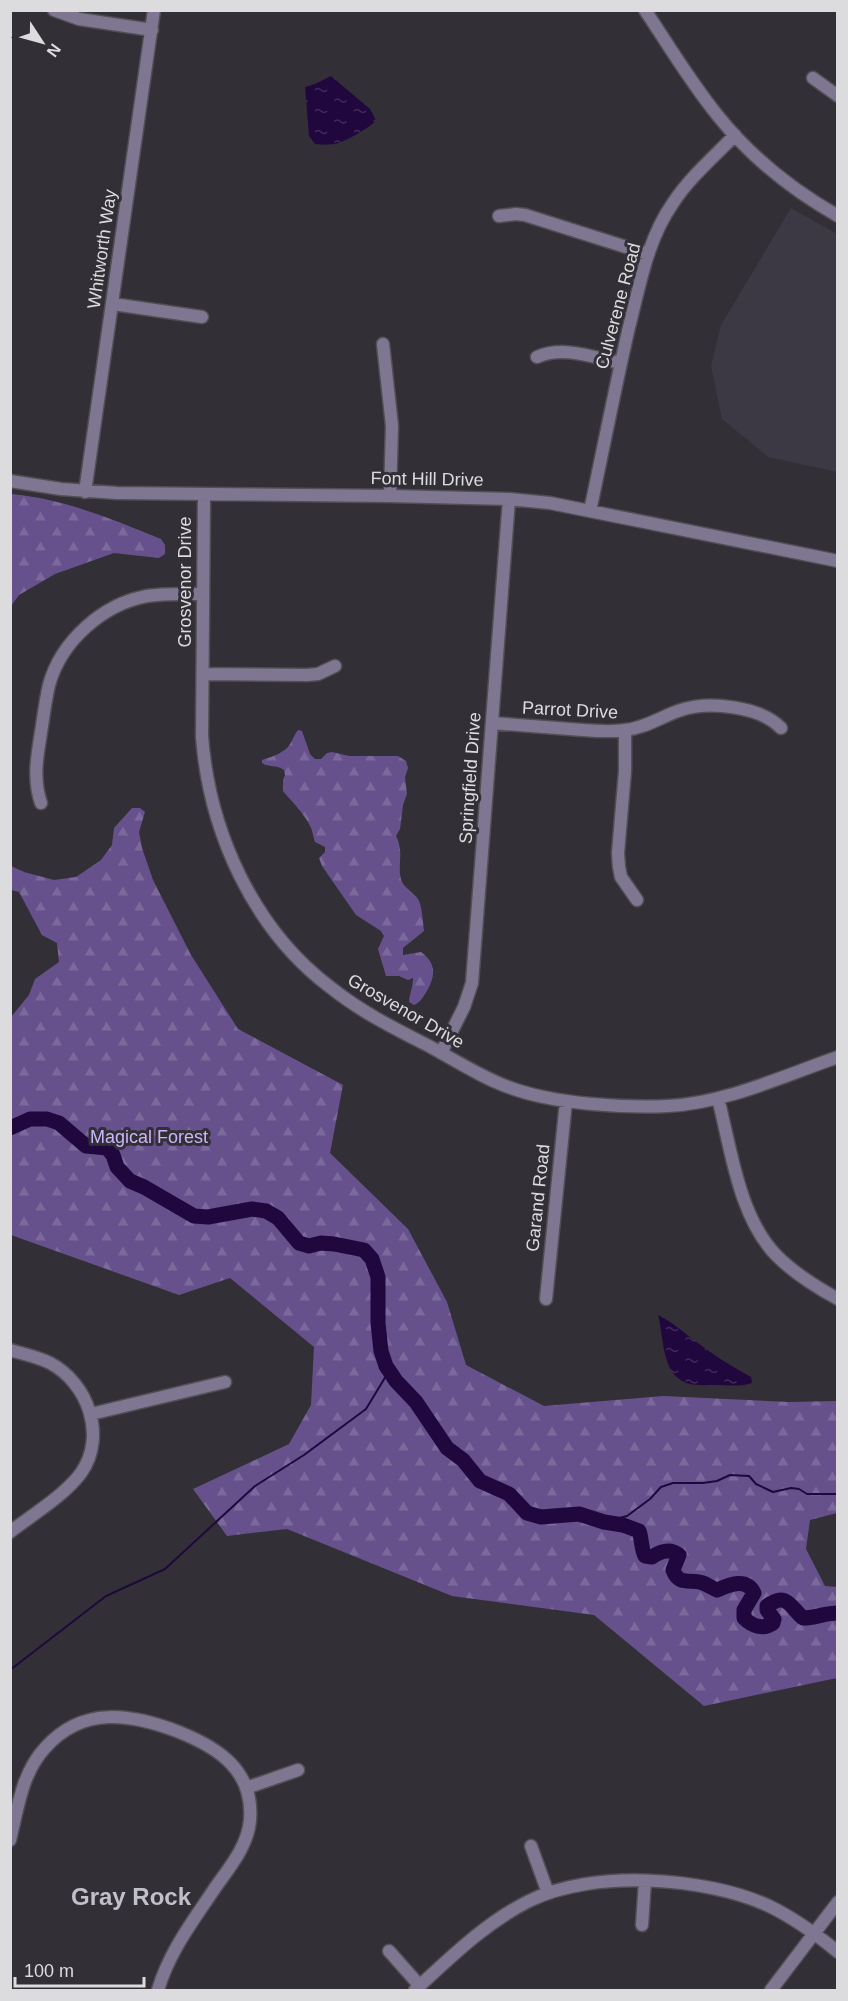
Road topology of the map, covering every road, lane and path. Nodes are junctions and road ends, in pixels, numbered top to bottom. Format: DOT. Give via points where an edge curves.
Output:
graph roads {
  1 [pos="54,10"];
  2 [pos="154,10"];
  3 [pos="645,10"];
  4 [pos="152,30"];
  5 [pos="813,78"];
  6 [pos="837,96"];
  7 [pos="735,135"];
  8 [pos="499,216"];
  9 [pos="837,216"];
  10 [pos="648,254"];
  11 [pos="113,304"];
  12 [pos="202,317"];
  13 [pos="383,344"];
  14 [pos="537,357"];
  15 [pos="621,363"];
  16 [pos="10,481"];
  17 [pos="85,492"];
  18 [pos="204,495"];
  19 [pos="390,496"];
  20 [pos="509,499"];
  21 [pos="590,511"];
  22 [pos="837,561"];
  23 [pos="202,594"];
  24 [pos="335,666"];
  25 [pos="203,674"];
  26 [pos="492,723"];
  27 [pos="781,728"];
  28 [pos="625,730"];
  29 [pos="41,803"];
  30 [pos="637,900"];
  31 [pos="441,1053"];
  32 [pos="837,1057"];
  33 [pos="718,1098"];
  34 [pos="566,1101"];
  35 [pos="546,1299"];
  36 [pos="837,1299"];
  37 [pos="10,1350"];
  38 [pos="225,1382"];
  39 [pos="91,1414"];
  40 [pos="10,1532"];
  41 [pos="298,1770"];
  42 [pos="246,1788"];
  43 [pos="10,1840"];
  44 [pos="531,1846"];
  45 [pos="645,1881"];
  46 [pos="548,1893"];
  47 [pos="837,1902"];
  48 [pos="642,1925"];
  49 [pos="814,1933"];
  50 [pos="389,1951"];
  51 [pos="837,1952"];
  52 [pos="418,1988"];
  53 [pos="158,1990"];
  54 [pos="771,1990"];
  1 -- 4 [label="street" via="79,20"];
  2 -- 4 [label="street, Whitworth Way"];
  3 -- 7 [label="street"];
  4 -- 11 [label="street, Whitworth Way"];
  5 -- 6 [label="street"];
  7 -- 9 [label="street" via="786,182"];
  7 -- 10 [label="street, Culverene Road" via="673,202"];
  8 -- 10 [label="street" via="525,215"];
  10 -- 15 [label="street, Culverene Road"];
  11 -- 12 [label="street"];
  11 -- 17 [label="street, Whitworth Way"];
  13 -- 19 [label="street" via="392,426"];
  14 -- 15 [label="street" via="566,351"];
  15 -- 21 [label="street, Culverene Road"];
  16 -- 17 [label="street, Font Hill Drive"];
  17 -- 18 [label="street, Font Hill Drive"];
  18 -- 19 [label="street, Font Hill Drive"];
  18 -- 23 [label="street, Grosvenor Drive"];
  19 -- 20 [label="street, Font Hill Drive"];
  20 -- 21 [label="street, Font Hill Drive" via="550,502"];
  20 -- 26 [label="street, Springfield Drive"];
  21 -- 22 [label="street, Font Hill Drive"];
  23 -- 25 [label="street, Grosvenor Drive"];
  23 -- 29 [label="street" via="145,596 116,606 81,631 69,646 50,683 46,703 36,770"];
  24 -- 25 [label="street" via="308,675"];
  25 -- 31 [label="street, Grosvenor Drive" via="202,736 210,793 229,853 259,909 303,964 328,986"];
  26 -- 28 [label="street, Parrot Drive"];
  26 -- 31 [label="street, Springfield Drive" via="471,983"];
  27 -- 28 [label="street, Parrot Drive" via="756,712 701,705"];
  28 -- 30 [label="street" via="618,853 621,877"];
  31 -- 34 [label="street, Grosvenor Drive" via="510,1088"];
  32 -- 33 [label="street, Grosvenor Drive"];
  33 -- 34 [label="street, Grosvenor Drive" via="645,1107"];
  33 -- 36 [label="street" via="743,1196 764,1241 794,1272"];
  34 -- 35 [label="street, Garand Road"];
  37 -- 39 [label="street" via="50,1363 61,1371 81,1391"];
  38 -- 39 [label="street"];
  39 -- 40 [label="street" via="93,1438 81,1472"];
  41 -- 42 [label="street"];
  42 -- 43 [label="street" via="234,1767 210,1745 141,1719 100,1718 72,1727 35,1759 23,1786"];
  42 -- 53 [label="street" via="250,1820 242,1847 172,1954"];
  44 -- 46 [label="street"];
  45 -- 46 [label="street" via="603,1881"];
  45 -- 48 [label="street"];
  45 -- 49 [label="street" via="733,1893 777,1910"];
  46 -- 52 [label="street" via="492,1922"];
  47 -- 49 [label="street"];
  49 -- 51 [label="street"];
  49 -- 54 [label="street"];
  50 -- 52 [label="street"];
}
